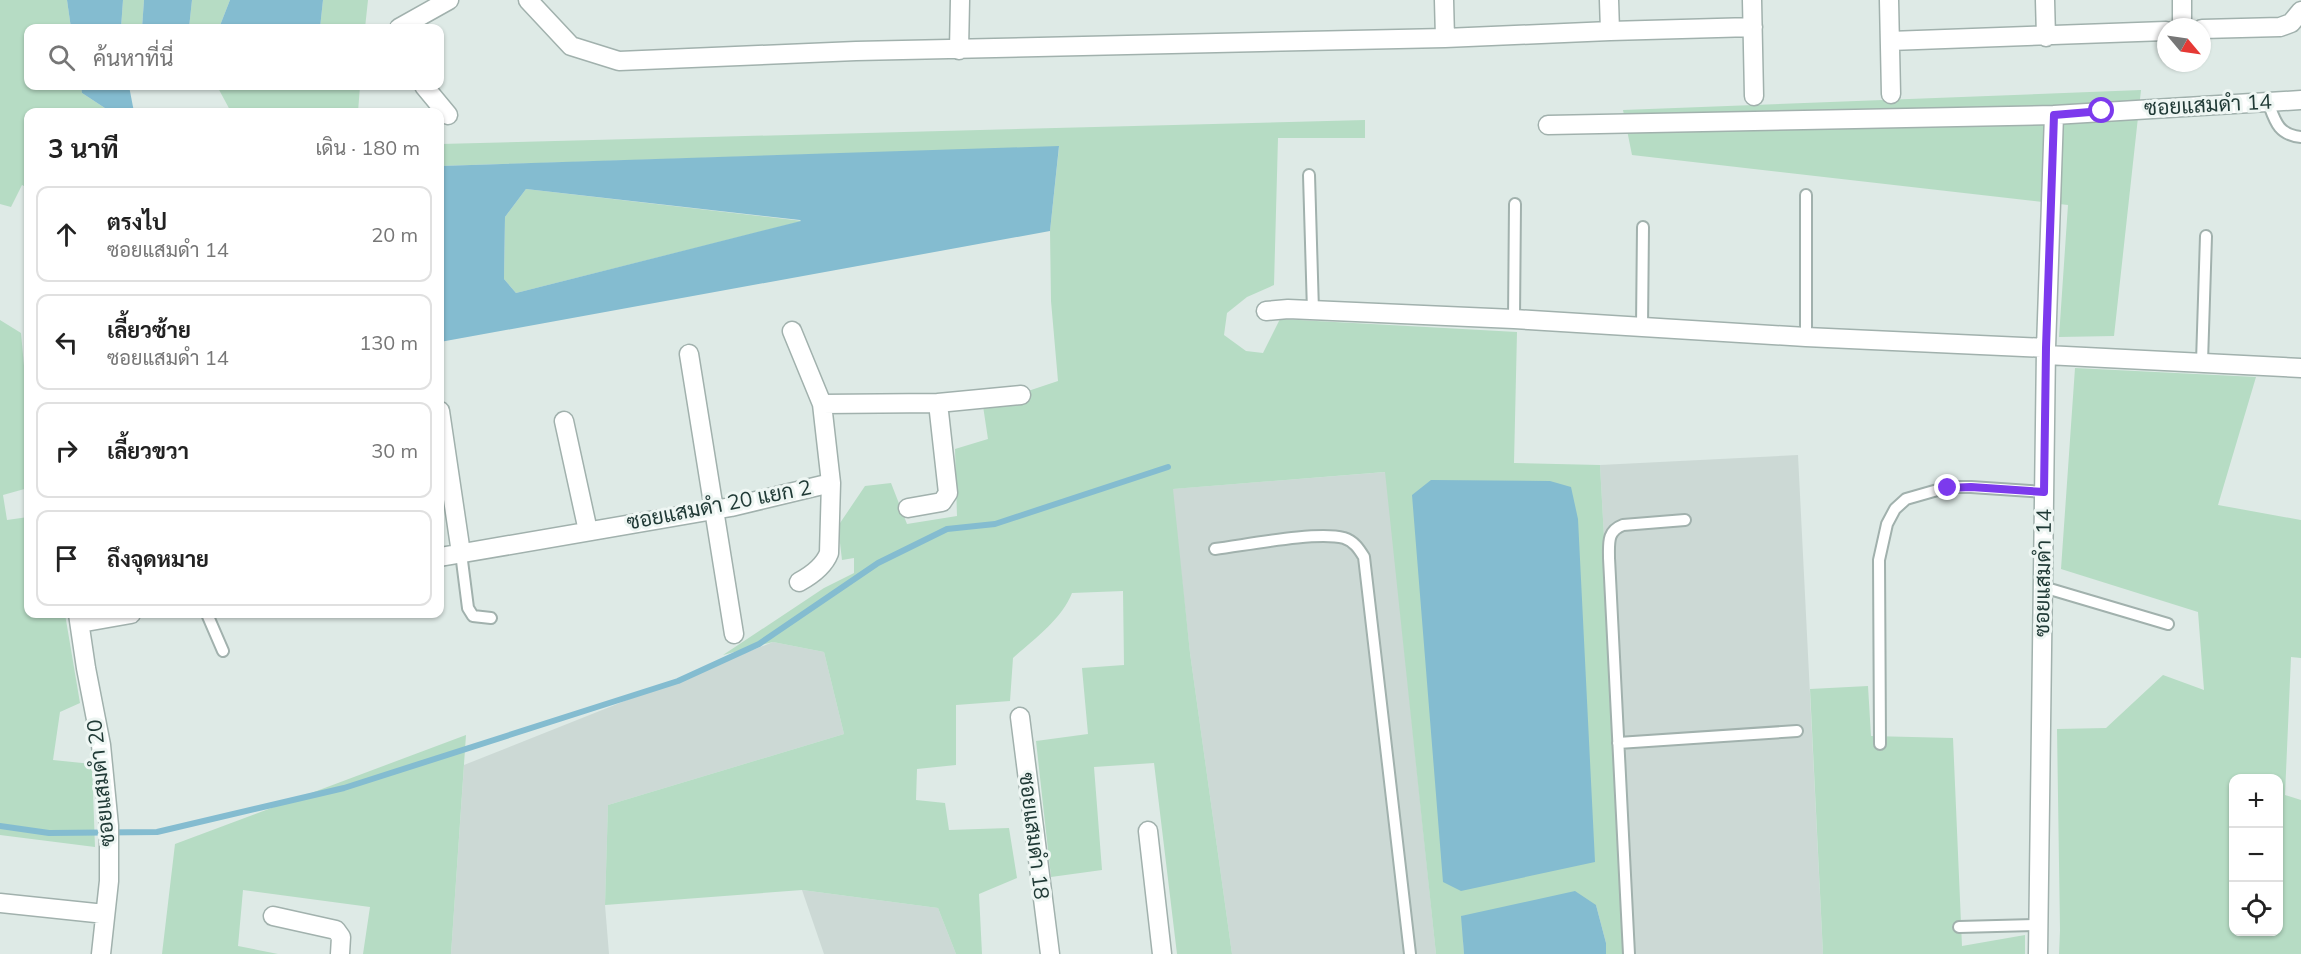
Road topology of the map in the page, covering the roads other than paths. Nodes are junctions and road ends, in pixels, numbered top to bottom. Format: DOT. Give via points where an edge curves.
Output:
graph roads {
  1 [pos="449,0"];
  2 [pos="528,0"];
  3 [pos="960,0"];
  4 [pos="1444,0"];
  5 [pos="1609,0"];
  6 [pos="1752,0"];
  7 [pos="1889,0"];
  8 [pos="2045,0"];
  9 [pos="2182,0"];
  10 [pos="2301,12"];
  11 [pos="2182,18"];
  12 [pos="406,24"];
  13 [pos="1753,27"];
  14 [pos="2211,30"];
  15 [pos="1610,31"];
  16 [pos="2157,31"];
  17 [pos="2046,37"];
  18 [pos="1445,38"];
  19 [pos="1890,41"];
  20 [pos="958,50"];
  21 [pos="427,90"];
  22 [pos="1891,94"];
  23 [pos="1754,96"];
  24 [pos="2301,100"];
  25 [pos="2268,102"];
  26 [pos="442,108"];
  27 [pos="444,110"];
  28 [pos="448,115"];
  29 [pos="2054,115"];
  30 [pos="1548,125"];
  31 [pos="2301,137"];
  32 [pos="1309,175"];
  33 [pos="1806,195"];
  34 [pos="1515,204"];
  35 [pos="1643,227"];
  36 [pos="2206,236"];
  37 [pos="1266,311"];
  38 [pos="1313,311"];
  39 [pos="1514,319"];
  40 [pos="1642,327"];
  41 [pos="792,331"];
  42 [pos="1806,337"];
  43 [pos="2046,352"];
  44 [pos="689,354"];
  45 [pos="2202,362"];
  46 [pos="2301,368"];
  47 [pos="1021,395"];
  48 [pos="938,403"];
  49 [pos="822,404"];
  50 [pos="564,421"];
  51 [pos="444,438"];
  52 [pos="831,483"];
  53 [pos="2044,492"];
  54 [pos="713,508"];
  55 [pos="908,508"];
  56 [pos="1685,520"];
  57 [pos="588,531"];
  58 [pos="1215,549"];
  59 [pos="461,553"];
  60 [pos="444,556"];
  61 [pos="799,582"];
  62 [pos="2043,587"];
  63 [pos="80,618"];
  64 [pos="209,618"];
  65 [pos="491,618"];
  66 [pos="2168,624"];
  67 [pos="734,634"];
  68 [pos="223,651"];
  69 [pos="1020,717"];
  70 [pos="1797,731"];
  71 [pos="1618,743"];
  72 [pos="1880,744"];
  73 [pos="1148,831"];
  74 [pos="0,903"];
  75 [pos="105,914"];
  76 [pos="273,916"];
  77 [pos="2038,925"];
  78 [pos="1959,927"];
  79 [pos="101,954"];
  80 [pos="340,954"];
  81 [pos="1050,954"];
  82 [pos="1162,954"];
  83 [pos="1410,954"];
  84 [pos="1629,954"];
  85 [pos="2038,954"];
  1 -- 12 [label="street"];
  2 -- 20 [label="street" via="571,46 619,61"];
  3 -- 20 [label="street"];
  4 -- 18 [label="street"];
  5 -- 15 [label="street"];
  6 -- 13 [label="street"];
  7 -- 19 [label="street"];
  8 -- 17 [label="street"];
  9 -- 11 [label="street"];
  10 -- 14 [label="street" via="2291,23 2280,27"];
  13 -- 15 [label="street"];
  13 -- 23 [label="street"];
  15 -- 18 [label="street"];
  16 -- 17 [label="street"];
  17 -- 19 [label="street"];
  18 -- 20 [label="street"];
  19 -- 22 [label="street"];
  21 -- 26 [label="street"];
  24 -- 25 [label="street, ซอยแสมดำ 14"];
  25 -- 29 [label="street, ซอยแสมดำ 14"];
  25 -- 31 [label="lane" via="2282,132"];
  27 -- 28 [label="street"];
  29 -- 30 [label="street"];
  29 -- 43 [label="street, ซอยแสมดำ 14"];
  32 -- 38 [label="lane"];
  33 -- 42 [label="lane"];
  34 -- 39 [label="lane"];
  35 -- 40 [label="lane"];
  36 -- 45 [label="lane"];
  37 -- 38 [label="street"];
  38 -- 39 [label="street"];
  39 -- 40 [label="street"];
  40 -- 42 [label="street"];
  41 -- 49 [label="street, ซอยแสมดำ 20 แยก 2"];
  42 -- 43 [label="street"];
  43 -- 45 [label="street"];
  43 -- 53 [label="street, ซอยแสมดำ 14"];
  44 -- 54 [label="street"];
  45 -- 46 [label="street"];
  47 -- 48 [label="street"];
  48 -- 49 [label="street"];
  48 -- 55 [label="street" via="948,493 942,502"];
  49 -- 52 [label="street, ซอยแสมดำ 20 แยก 2"];
  50 -- 57 [label="street"];
  51 -- 59 [label="street"];
  52 -- 54 [label="street, ซอยแสมดำ 20 แยก 2"];
  52 -- 61 [label="street" via="829,553 825,563"];
  53 -- 62 [label="street, ซอยแสมดำ 14"];
  53 -- 72 [label="lane" via="1948,488 1906,500 1895,509 1887,524 1879,560"];
  54 -- 57 [label="street, ซอยแสมดำ 20 แยก 2"];
  54 -- 67 [label="street"];
  56 -- 71 [label="lane" via="1623,525 1615,528 1610,537"];
  57 -- 59 [label="street, ซอยแสมดำ 20 แยก 2"];
  58 -- 83 [label="lane" via="1324,536 1346,538 1357,545 1364,557"];
  59 -- 60 [label="street, ซอยแสมดำ 20 แยก 2"];
  59 -- 65 [label="lane" via="468,608 474,616"];
  62 -- 66 [label="lane"];
  62 -- 77 [label="street, ซอยแสมดำ 14"];
  63 -- 75 [label="street, ซอยแสมดำ 20" via="101,745 108,826"];
  64 -- 68 [label="lane"];
  69 -- 81 [label="street, ซอยแสมดำ 18"];
  70 -- 71 [label="lane"];
  71 -- 84 [label="lane"];
  73 -- 82 [label="street"];
  74 -- 75 [label="street"];
  75 -- 79 [label="street, ซอยแสมดำ 20"];
  76 -- 80 [label="street" via="336,930 341,937"];
  77 -- 78 [label="lane"];
  77 -- 85 [label="street, ซอยแสมดำ 14"];
}
